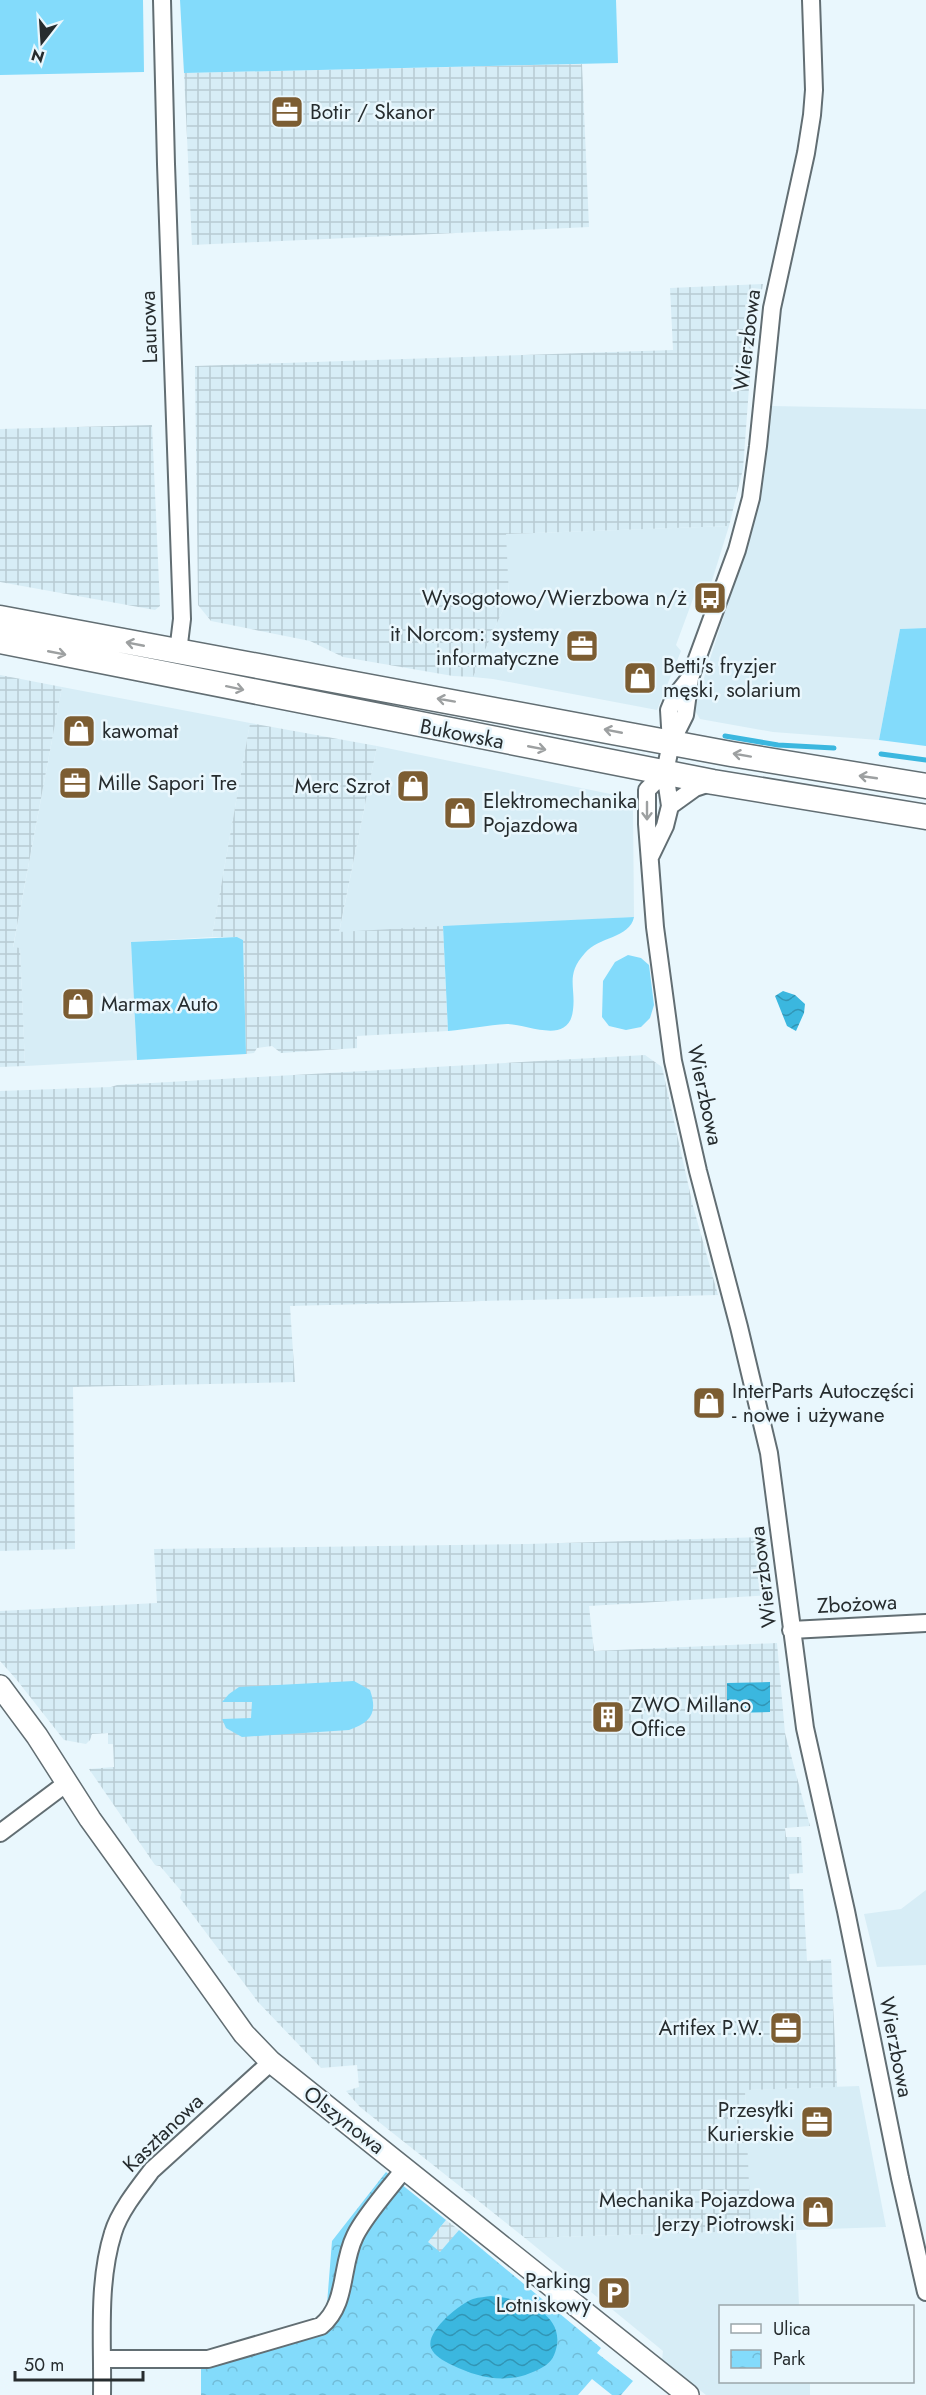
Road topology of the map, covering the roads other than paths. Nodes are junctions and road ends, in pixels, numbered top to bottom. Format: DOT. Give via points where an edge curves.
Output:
graph roads {
  1 [pos="162,0"];
  2 [pos="811,0"];
  3 [pos="0,618"];
  4 [pos="0,641"];
  5 [pos="177,652"];
  6 [pos="671,743"];
  7 [pos="665,772"];
  8 [pos="713,782"];
  9 [pos="926,786"];
  10 [pos="670,806"];
  11 [pos="926,817"];
  12 [pos="651,856"];
  13 [pos="926,1623"];
  14 [pos="791,1630"];
  15 [pos="0,1686"];
  16 [pos="68,1782"];
  17 [pos="0,1833"];
  18 [pos="271,2062"];
  19 [pos="405,2168"];
  20 [pos="926,2292"];
  21 [pos="103,2359"];
  22 [pos="102,2395"];
  23 [pos="687,2395"];
  1 -- 5 [label="street, Laurowa" via="183,619"];
  2 -- 6 [label="street, Wierzbowa" via="814,90 810,132 771,308 750,498 737,550 690,678 669,710"];
  5 -- 3 [label="main road, Bukowska, one-way"];
  4 -- 7 [label="main road, Bukowska, one-way"];
  6 -- 5 [label="main road, Bukowska, one-way"];
  6 -- 7 [label="street, Wierzbowa"];
  9 -- 6 [label="main road, Bukowska, one-way"];
  7 -- 8 [label="main road, Bukowska"];
  7 -- 10 [label="street, Wierzbowa"];
  7 -- 12 [label="street, Wierzbowa, one-way" via="647,790 646,824"];
  8 -- 10 [label="street" via="695,788"];
  8 -- 11 [label="main road, Bukowska"];
  10 -- 12 [label="street, Wierzbowa"];
  12 -- 14 [label="street, Wierzbowa" via="655,927 673,1061 770,1453"];
  13 -- 14 [label="street, Zbożowa"];
  14 -- 20 [label="street, Wierzbowa" via="807,1740"];
  15 -- 16 [label="street, Olszynowa"];
  16 -- 17 [label="street"];
  16 -- 18 [label="street, Olszynowa" via="93,1824 237,2024"];
  18 -- 19 [label="street, Olszynowa"];
  18 -- 21 [label="street, Kasztanowa" via="152,2170 113,2231 103,2281"];
  19 -- 21 [label="street" via="356,2234 348,2252 338,2304 321,2326 208,2359"];
  19 -- 23 [label="street, Olszynowa"];
  21 -- 22 [label="street, Kasztanowa"];
}
